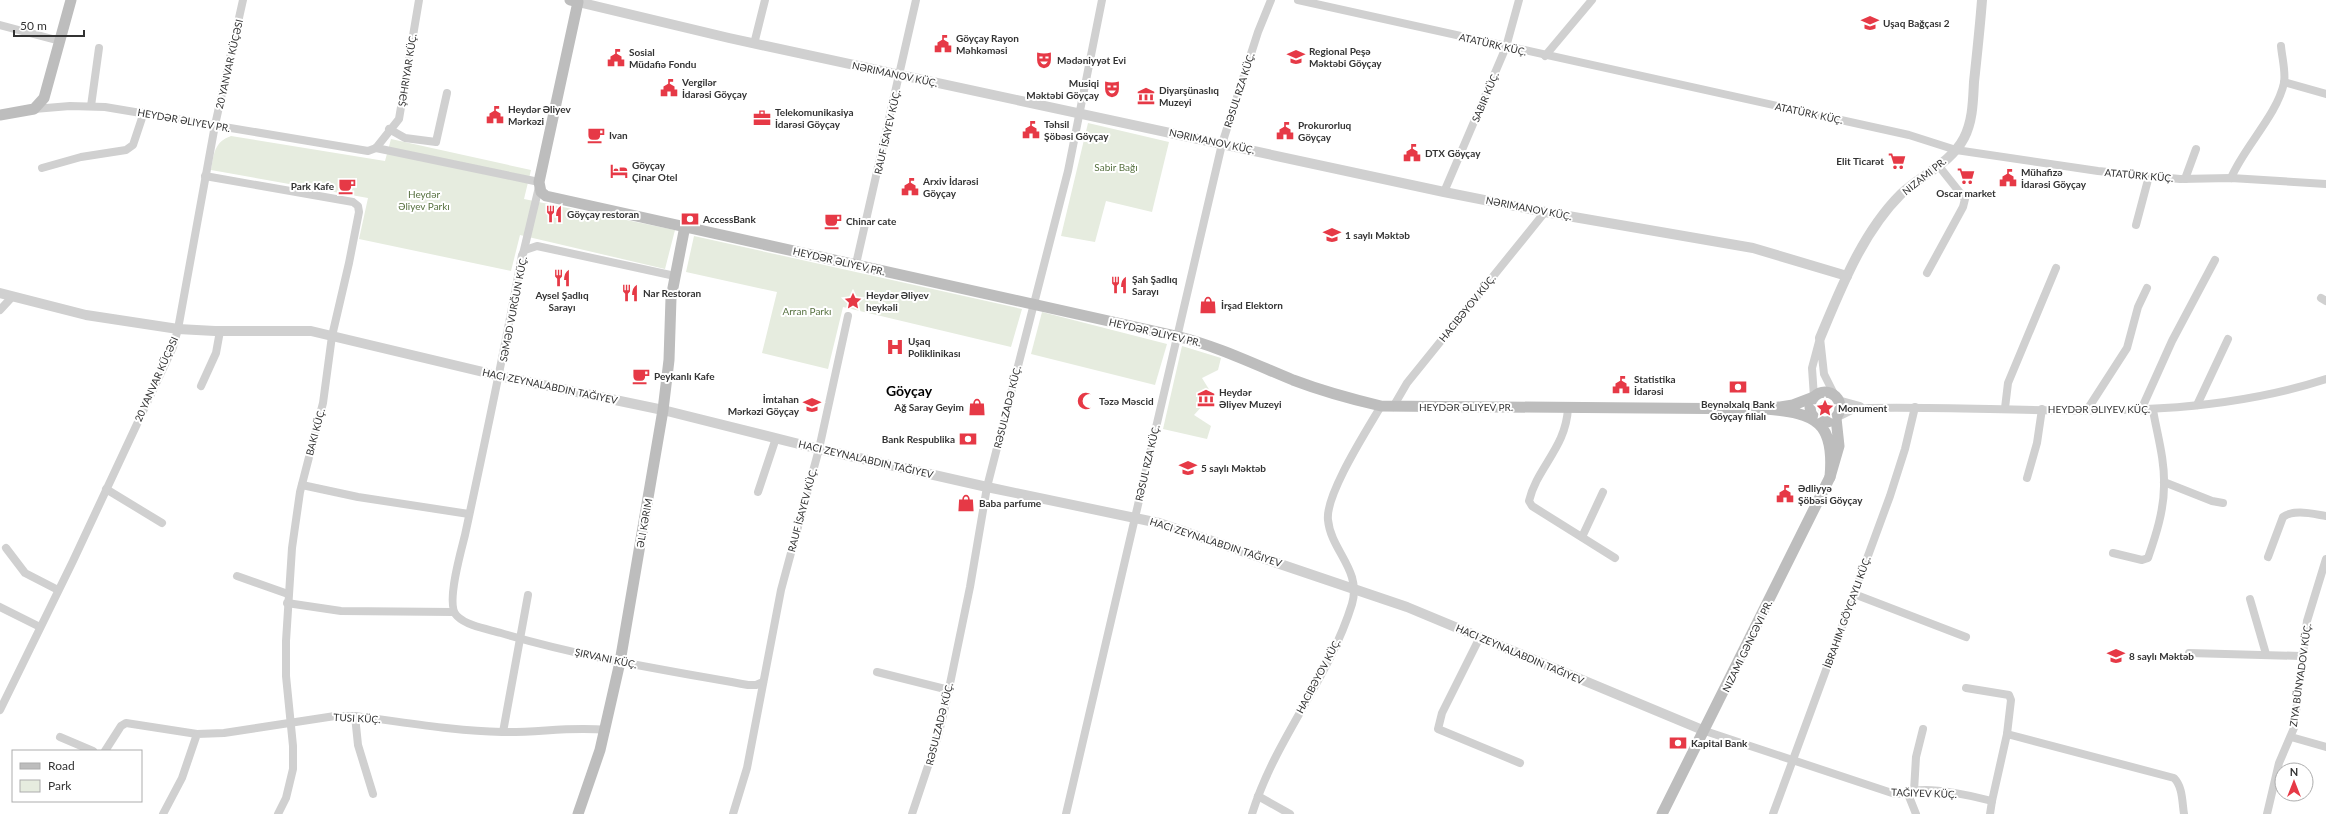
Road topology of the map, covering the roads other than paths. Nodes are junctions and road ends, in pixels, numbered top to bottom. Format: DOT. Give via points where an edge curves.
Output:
graph roads {
  1 [pos="71,0"];
  2 [pos="243,0"];
  3 [pos="419,0"];
  4 [pos="764,0"];
  5 [pos="916,0"];
  6 [pos="1102,0"];
  7 [pos="1271,0"];
  8 [pos="1298,0"];
  9 [pos="1519,0"];
  10 [pos="1592,0"];
  11 [pos="1982,0"];
  12 [pos="576,1"];
  13 [pos="0,25"];
  14 [pos="60,41"];
  15 [pos="754,44"];
  16 [pos="2281,46"];
  17 [pos="1506,47"];
  18 [pos="99,48"];
  19 [pos="1545,56"];
  20 [pos="899,76"];
  21 [pos="2284,82"];
  22 [pos="447,93"];
  23 [pos="2326,94"];
  24 [pos="91,106"];
  25 [pos="34,109"];
  26 [pos="144,112"];
  27 [pos="1080,113"];
  28 [pos="0,115"];
  29 [pos="215,125"];
  30 [pos="389,129"];
  31 [pos="1222,144"];
  32 [pos="376,148"];
  33 [pos="2196,148"];
  34 [pos="1956,150"];
  35 [pos="368,152"];
  36 [pos="1938,165"];
  37 [pos="42,168"];
  38 [pos="205,176"];
  39 [pos="2149,176"];
  40 [pos="2231,178"];
  41 [pos="2185,179"];
  42 [pos="539,184"];
  43 [pos="2326,184"];
  44 [pos="1444,192"];
  45 [pos="1545,212"];
  46 [pos="2136,225"];
  47 [pos="685,226"];
  48 [pos="522,255"];
  49 [pos="2215,260"];
  50 [pos="856,264"];
  51 [pos="2056,268"];
  52 [pos="1927,273"];
  53 [pos="675,276"];
  54 [pos="1846,276"];
  55 [pos="2147,288"];
  56 [pos="0,293"];
  57 [pos="12,297"];
  58 [pos="1035,305"];
  59 [pos="0,310"];
  60 [pos="848,316"];
  61 [pos="178,329"];
  62 [pos="220,331"];
  63 [pos="332,336"];
  64 [pos="1176,336"];
  65 [pos="1820,338"];
  66 [pos="2228,339"];
  67 [pos="500,376"];
  68 [pos="2326,379"];
  69 [pos="201,386"];
  70 [pos="1814,397"];
  71 [pos="1836,398"];
  72 [pos="1381,406"];
  73 [pos="2198,406"];
  74 [pos="1393,407"];
  75 [pos="1915,407"];
  76 [pos="1568,408"];
  77 [pos="1869,408"];
  78 [pos="2005,408"];
  79 [pos="1766,409"];
  80 [pos="2042,409"];
  81 [pos="663,410"];
  82 [pos="2087,410"];
  83 [pos="2142,410"];
  84 [pos="2153,410"];
  85 [pos="1836,418"];
  86 [pos="1814,419"];
  87 [pos="776,438"];
  88 [pos="818,449"];
  89 [pos="1830,476"];
  90 [pos="2027,478"];
  91 [pos="2164,482"];
  92 [pos="302,485"];
  93 [pos="987,487"];
  94 [pos="106,489"];
  95 [pos="758,492"];
  96 [pos="1603,492"];
  97 [pos="2223,503"];
  98 [pos="469,514"];
  99 [pos="2326,516"];
  100 [pos="1135,517"];
  101 [pos="162,523"];
  102 [pos="1582,537"];
  103 [pos="6,548"];
  104 [pos="2113,553"];
  105 [pos="2268,557"];
  106 [pos="1615,558"];
  107 [pos="2326,559"];
  108 [pos="237,576"];
  109 [pos="1356,588"];
  110 [pos="58,590"];
  111 [pos="288,594"];
  112 [pos="1854,594"];
  113 [pos="528,595"];
  114 [pos="2250,598"];
  115 [pos="287,603"];
  116 [pos="0,607"];
  117 [pos="453,612"];
  118 [pos="40,627"];
  119 [pos="1480,637"];
  120 [pos="1966,638"];
  121 [pos="520,639"];
  122 [pos="2189,653"];
  123 [pos="2266,654"];
  124 [pos="2301,656"];
  125 [pos="620,662"];
  126 [pos="877,672"];
  127 [pos="763,682"];
  128 [pos="1966,688"];
  129 [pos="949,690"];
  130 [pos="0,710"];
  131 [pos="355,716"];
  132 [pos="292,724"];
  133 [pos="1923,729"];
  134 [pos="606,730"];
  135 [pos="1705,731"];
  136 [pos="503,732"];
  137 [pos="197,734"];
  138 [pos="2007,734"];
  139 [pos="60,737"];
  140 [pos="2291,737"];
  141 [pos="2326,747"];
  142 [pos="91,750"];
  143 [pos="106,750"];
  144 [pos="1792,761"];
  145 [pos="1520,763"];
  146 [pos="1911,793"];
  147 [pos="373,794"];
  148 [pos="1258,796"];
  149 [pos="1992,801"];
  150 [pos="282,812"];
  151 [pos="163,814"];
  152 [pos="578,814"];
  153 [pos="733,814"];
  154 [pos="912,814"];
  155 [pos="1066,814"];
  156 [pos="1252,814"];
  157 [pos="1290,814"];
  158 [pos="1662,814"];
  159 [pos="1773,814"];
  160 [pos="1916,814"];
  161 [pos="1990,814"];
  162 [pos="2184,814"];
  163 [pos="2267,814"];
  1 -- 14 [label="main road"];
  2 -- 29 [label="street, 20 YANVAR KÜÇƏSI"];
  3 -- 30 [label="street, ŞƏHRIYAR KÜÇ." via="399,119"];
  4 -- 15 [label="street"];
  5 -- 20 [label="street, RAUF İSAYEV KÜÇ."];
  6 -- 27 [label="street, RƏSULZADƏ KÜÇ."];
  7 -- 31 [label="street, RƏSUL RZA KÜÇ."];
  8 -- 17 [label="street, ATATÜRK KÜÇ."];
  9 -- 17 [label="street, SABIR KÜÇ."];
  10 -- 19 [label="street"];
  11 -- 34 [label="street, NIZAMI PR." via="1972,106 1968,129"];
  12 -- 15 [label="street, NƏRIMANOV KÜÇ."];
  12 -- 42 [label="main road"];
  13 -- 14 [label="street"];
  14 -- 25 [label="main road" via="44,98"];
  15 -- 20 [label="street, NƏRIMANOV KÜÇ."];
  16 -- 21 [label="street"];
  17 -- 19 [label="street, ATATÜRK KÜÇ."];
  17 -- 44 [label="street, SABIR KÜÇ."];
  18 -- 24 [label="street"];
  19 -- 34 [label="street, ATATÜRK KÜÇ." via="1909,135"];
  20 -- 27 [label="street, NƏRIMANOV KÜÇ."];
  20 -- 50 [label="street, RAUF İSAYEV KÜÇ."];
  21 -- 23 [label="street"];
  21 -- 40 [label="street" via="2280,95 2262,127 2238,160"];
  22 -- 30 [label="street" via="436,142 406,138"];
  24 -- 25 [label="street, HEYDƏR ƏLIYEV PR."];
  24 -- 26 [label="street, HEYDƏR ƏLIYEV PR."];
  25 -- 28 [label="main road, HEYDƏR ƏLIYEV PR."];
  26 -- 29 [label="street, HEYDƏR ƏLIYEV PR."];
  26 -- 37 [label="street" via="136,140 126,150 81,157"];
  27 -- 31 [label="street, NƏRIMANOV KÜÇ."];
  27 -- 58 [label="street, RƏSULZADƏ KÜÇ."];
  29 -- 35 [label="street, HEYDƏR ƏLIYEV PR."];
  29 -- 38 [label="street, 20 YANVAR KÜÇƏSI"];
  30 -- 32 [label="street, ŞƏHRIYAR KÜÇ."];
  31 -- 44 [label="street, NƏRIMANOV KÜÇ."];
  31 -- 64 [label="street, RƏSUL RZA KÜÇ."];
  32 -- 35 [label="street, ŞƏHRIYAR KÜÇ."];
  32 -- 42 [label="street"];
  33 -- 41 [label="street"];
  34 -- 36 [label="street, NIZAMI PR."];
  34 -- 39 [label="street, ATATÜRK KÜÇ."];
  36 -- 52 [label="street" via="1965,200"];
  36 -- 54 [label="street, NIZAMI PR." via="1901,194 1888,209"];
  38 -- 61 [label="street, 20 YANVAR KÜÇƏSI"];
  38 -- 63 [label="street" via="353,202 358,206 349,263"];
  39 -- 41 [label="street, ATATÜRK KÜÇ."];
  39 -- 46 [label="street"];
  40 -- 41 [label="street, ATATÜRK KÜÇ."];
  40 -- 43 [label="street, ATATÜRK KÜÇ."];
  42 -- 47 [label="main road, HEYDƏR ƏLIYEV PR." via="541,192 546,196"];
  42 -- 48 [label="street"];
  44 -- 45 [label="street, NƏRIMANOV KÜÇ."];
  45 -- 54 [label="street, NƏRIMANOV KÜÇ." via="1753,248"];
  45 -- 74 [label="street" via="1407,383"];
  47 -- 50 [label="main road, HEYDƏR ƏLIYEV PR."];
  47 -- 53 [label="main road, ƏLI KƏRIM"];
  48 -- 53 [label="street, SƏMƏD VURĞUN KÜÇ." via="525,250 537,246"];
  48 -- 67 [label="street, SƏMƏD VURĞUN KÜÇ."];
  49 -- 83 [label="street" via="2172,341"];
  50 -- 58 [label="main road, HEYDƏR ƏLIYEV PR."];
  51 -- 78 [label="street" via="2008,383"];
  53 -- 81 [label="main road, ƏLI KƏRIM" via="671,298 669,360"];
  54 -- 65 [label="street, NIZAMI PR."];
  55 -- 82 [label="street" via="2140,301 2126,348"];
  56 -- 57 [label="street"];
  57 -- 59 [label="street"];
  57 -- 61 [label="street" via="86,315"];
  58 -- 64 [label="main road, HEYDƏR ƏLIYEV PR."];
  58 -- 93 [label="street, RƏSULZADƏ KÜÇ."];
  60 -- 88 [label="street, RAUF İSAYEV KÜÇ."];
  61 -- 62 [label="street"];
  61 -- 94 [label="street, 20 YANVAR KÜÇƏSI" via="173,347"];
  62 -- 63 [label="street" via="293,330"];
  62 -- 69 [label="street" via="216,353"];
  63 -- 67 [label="street"];
  63 -- 92 [label="street" via="323,403"];
  64 -- 72 [label="main road, HEYDƏR ƏLIYEV PR." via="1214,347 1294,380"];
  64 -- 100 [label="street, RƏSUL RZA KÜÇ."];
  65 -- 70 [label="street" via="1812,368"];
  65 -- 71 [label="street" via="1824,374"];
  66 -- 73 [label="street"];
  67 -- 81 [label="street"];
  67 -- 98 [label="street, SƏMƏD VURĞUN KÜÇ."];
  68 -- 73 [label="street, HEYDƏR ƏLIYEV KÜÇ." via="2259,396"];
  70 -- 71 [label="main road" via="1822,392"];
  70 -- 79 [label="main road" via="1793,406"];
  70 -- 86 [label="main road" via="1809,407"];
  71 -- 77 [label="street"];
  71 -- 85 [label="main road" via="1840,408"];
  72 -- 74 [label="main road, HEYDƏR ƏLIYEV PR."];
  72 -- 109 [label="street" via="1347,465 1328,512 1331,531"];
  73 -- 84 [label="street, HEYDƏR ƏLIYEV KÜÇ."];
  74 -- 76 [label="main road, HEYDƏR ƏLIYEV PR."];
  75 -- 77 [label="street, HEYDƏR ƏLIYEV KÜÇ."];
  75 -- 78 [label="street, HEYDƏR ƏLIYEV KÜÇ."];
  75 -- 112 [label="street" via="1890,496"];
  76 -- 79 [label="main road, HEYDƏR ƏLIYEV PR."];
  76 -- 102 [label="street" via="1567,424 1561,440 1529,502"];
  77 -- 85 [label="street" via="1846,412"];
  78 -- 80 [label="street, HEYDƏR ƏLIYEV KÜÇ."];
  79 -- 86 [label="main road" via="1788,411"];
  80 -- 82 [label="street, HEYDƏR ƏLIYEV KÜÇ."];
  80 -- 90 [label="street" via="2037,443"];
  81 -- 87 [label="street"];
  81 -- 125 [label="main road, ƏLI KƏRIM"];
  82 -- 83 [label="street, HEYDƏR ƏLIYEV KÜÇ."];
  83 -- 84 [label="street, HEYDƏR ƏLIYEV KÜÇ."];
  84 -- 91 [label="street"];
  85 -- 86 [label="main road" via="1828,422"];
  85 -- 89 [label="main road, NIZAMI GƏNCƏVI PR." via="1839,446"];
  86 -- 89 [label="main road" via="1822,427 1829,445"];
  87 -- 88 [label="street"];
  87 -- 95 [label="street"];
  88 -- 93 [label="street"];
  88 -- 127 [label="street, RAUF İSAYEV KÜÇ." via="781,590"];
  89 -- 135 [label="main road, NIZAMI GƏNCƏVI PR."];
  91 -- 97 [label="street"];
  91 -- 104 [label="street" via="2162,511 2148,558 2142,560"];
  92 -- 98 [label="street" via="358,497"];
  92 -- 111 [label="street"];
  93 -- 100 [label="street"];
  93 -- 129 [label="street, RƏSULZADƏ KÜÇ."];
  94 -- 101 [label="street"];
  94 -- 110 [label="street, 20 YANVAR KÜÇƏSI"];
  96 -- 102 [label="street"];
  98 -- 117 [label="street, SƏMƏD VURĞUN KÜÇ." via="452,598"];
  99 -- 105 [label="street" via="2299,513 2283,517"];
  100 -- 109 [label="street" via="1175,527"];
  100 -- 155 [label="street, RƏSUL RZA KÜÇ."];
  102 -- 106 [label="street"];
  103 -- 110 [label="street" via="26,572"];
  107 -- 124 [label="street, ZIYA BÜNYADOV KÜÇ." via="2307,620"];
  108 -- 111 [label="street"];
  109 -- 119 [label="street"];
  109 -- 148 [label="street" via="1336,646 1277,754"];
  110 -- 118 [label="street, 20 YANVAR KÜÇƏSI"];
  111 -- 115 [label="street"];
  112 -- 120 [label="street"];
  112 -- 144 [label="street"];
  113 -- 121 [label="street"];
  114 -- 123 [label="street"];
  115 -- 117 [label="street" via="349,611"];
  115 -- 132 [label="street" via="286,676"];
  116 -- 118 [label="street"];
  117 -- 121 [label="street, ŞIRVANI KÜÇ." via="457,617 475,625"];
  118 -- 130 [label="street, 20 YANVAR KÜÇƏSI"];
  119 -- 135 [label="street"];
  119 -- 145 [label="street" via="1442,713 1438,729"];
  121 -- 125 [label="street, ŞIRVANI KÜÇ."];
  121 -- 136 [label="street"];
  122 -- 123 [label="street"];
  123 -- 124 [label="street"];
  124 -- 140 [label="street, ZIYA BÜNYADOV KÜÇ."];
  125 -- 127 [label="street, ŞIRVANI KÜÇ." via="748,685"];
  125 -- 134 [label="main road, ƏLI KƏRIM"];
  126 -- 129 [label="street"];
  127 -- 153 [label="street, RAUF İSAYEV KÜÇ." via="747,768"];
  128 -- 138 [label="street" via="2009,695 2011,700"];
  129 -- 154 [label="street, RƏSULZADƏ KÜÇ." via="938,736"];
  131 -- 132 [label="street, TUSI KÜÇ." via="321,718"];
  131 -- 136 [label="street, TUSI KÜÇ."];
  131 -- 147 [label="street" via="358,745"];
  132 -- 137 [label="street, TUSI KÜÇ."];
  132 -- 150 [label="street" via="293,769"];
  133 -- 146 [label="street"];
  134 -- 136 [label="street, TUSI KÜÇ." via="580,728"];
  134 -- 152 [label="main road, ƏLI KƏRIM"];
  135 -- 144 [label="street"];
  135 -- 158 [label="main road, NIZAMI GƏNCƏVI PR."];
  137 -- 143 [label="street, TUSI KÜÇ." via="126,723 121,726"];
  137 -- 151 [label="street" via="182,778"];
  138 -- 149 [label="street"];
  138 -- 162 [label="street" via="2174,778 2181,790"];
  139 -- 142 [label="street"];
  140 -- 141 [label="street"];
  140 -- 163 [label="street, ZIYA BÜNYADOV KÜÇ." via="2279,763"];
  144 -- 146 [label="street" via="1878,790 1895,794"];
  144 -- 159 [label="street"];
  146 -- 149 [label="street" via="1949,792"];
  146 -- 160 [label="street"];
  148 -- 156 [label="street"];
  148 -- 157 [label="street"];
  149 -- 161 [label="street"];
}
